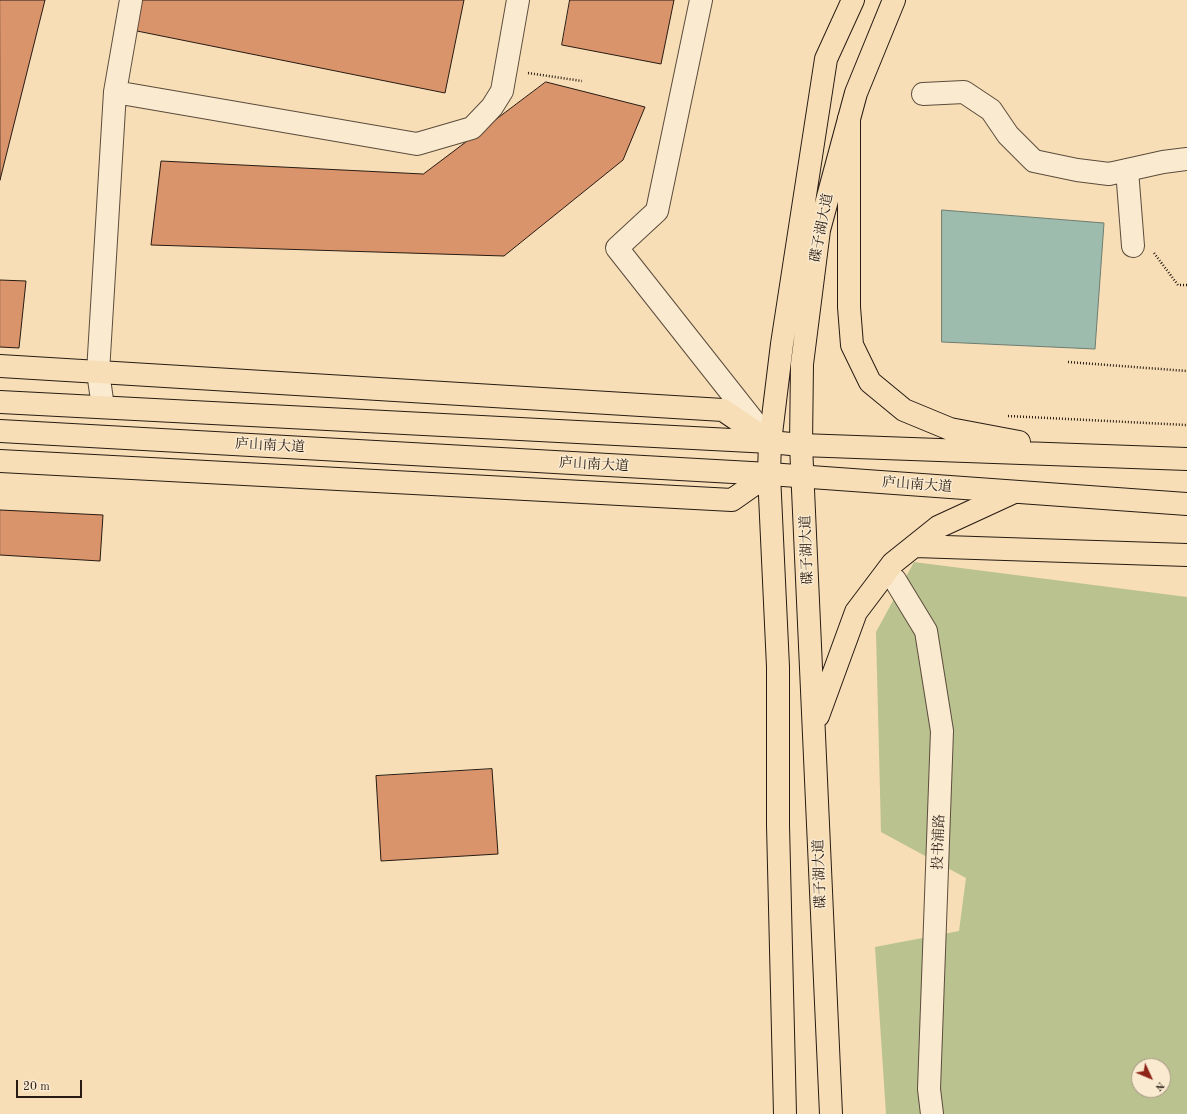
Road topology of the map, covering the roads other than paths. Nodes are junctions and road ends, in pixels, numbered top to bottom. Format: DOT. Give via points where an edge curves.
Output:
graph roads {
  1 [pos="131,0"];
  2 [pos="518,0"];
  3 [pos="701,0"];
  4 [pos="853,0"];
  5 [pos="894,0"];
  6 [pos="115,92"];
  7 [pos="923,94"];
  8 [pos="849,119"];
  9 [pos="1187,159"];
  10 [pos="1127,170"];
  11 [pos="1143,248"];
  12 [pos="0,366"];
  13 [pos="98,372"];
  14 [pos="0,402"];
  15 [pos="104,407"];
  16 [pos="0,431"];
  17 [pos="770,442"];
  18 [pos="801,445"];
  19 [pos="1083,455"];
  20 [pos="1187,459"];
  21 [pos="0,460"];
  22 [pos="769,474"];
  23 [pos="804,478"];
  24 [pos="1014,492"];
  25 [pos="1187,504"];
  26 [pos="915,546"];
  27 [pos="1187,555"];
  28 [pos="895,580"];
  29 [pos="814,726"];
  30 [pos="785,1114"];
  31 [pos="831,1114"];
  32 [pos="932,1114"];
  1 -- 6 [label="street"];
  2 -- 6 [label="street" via="502,91 492,107 472,128 418,144"];
  3 -- 17 [label="street" via="657,211 617,248"];
  4 -- 17 [label="main road, 碟子湖大道" via="826,59 782,344"];
  5 -- 8 [label="main road, 碟子湖大道" via="856,93"];
  6 -- 13 [label="street"];
  7 -- 10 [label="street" via="964,92 991,110 1008,135 1034,161 1109,174"];
  8 -- 18 [label="main road, 碟子湖大道" via="819,230 802,364"];
  8 -- 19 [label="main road" via="849,307 852,345 870,382 904,410 950,429"];
  9 -- 10 [label="street"];
  10 -- 11 [label="street"];
  12 -- 13 [label="main road"];
  13 -- 15 [label="street"];
  13 -- 17 [label="main road" via="723,410"];
  14 -- 15 [label="main road"];
  15 -- 17 [label="main road"];
  16 -- 22 [label="main road, 庐山南大道"];
  17 -- 18 [label="main road"];
  17 -- 22 [label="main road, 碟子湖大道"];
  18 -- 19 [label="main road"];
  18 -- 23 [label="main road, 碟子湖大道"];
  19 -- 20 [label="main road"];
  21 -- 22 [label="main road" via="732,500"];
  22 -- 23 [label="main road, 庐山南大道"];
  22 -- 30 [label="main road, 碟子湖大道" via="778,667 778,825"];
  23 -- 24 [label="main road, 庐山南大道"];
  23 -- 29 [label="main road, 碟子湖大道"];
  24 -- 25 [label="main road, 庐山南大道"];
  24 -- 26 [label="main road" via="938,527"];
  26 -- 27 [label="main road"];
  26 -- 29 [label="main road" via="893,563 856,612"];
  28 -- 32 [label="street, 投书浦路" via="926,631 942,731 929,1089"];
  29 -- 31 [label="main road, 碟子湖大道"];
}
